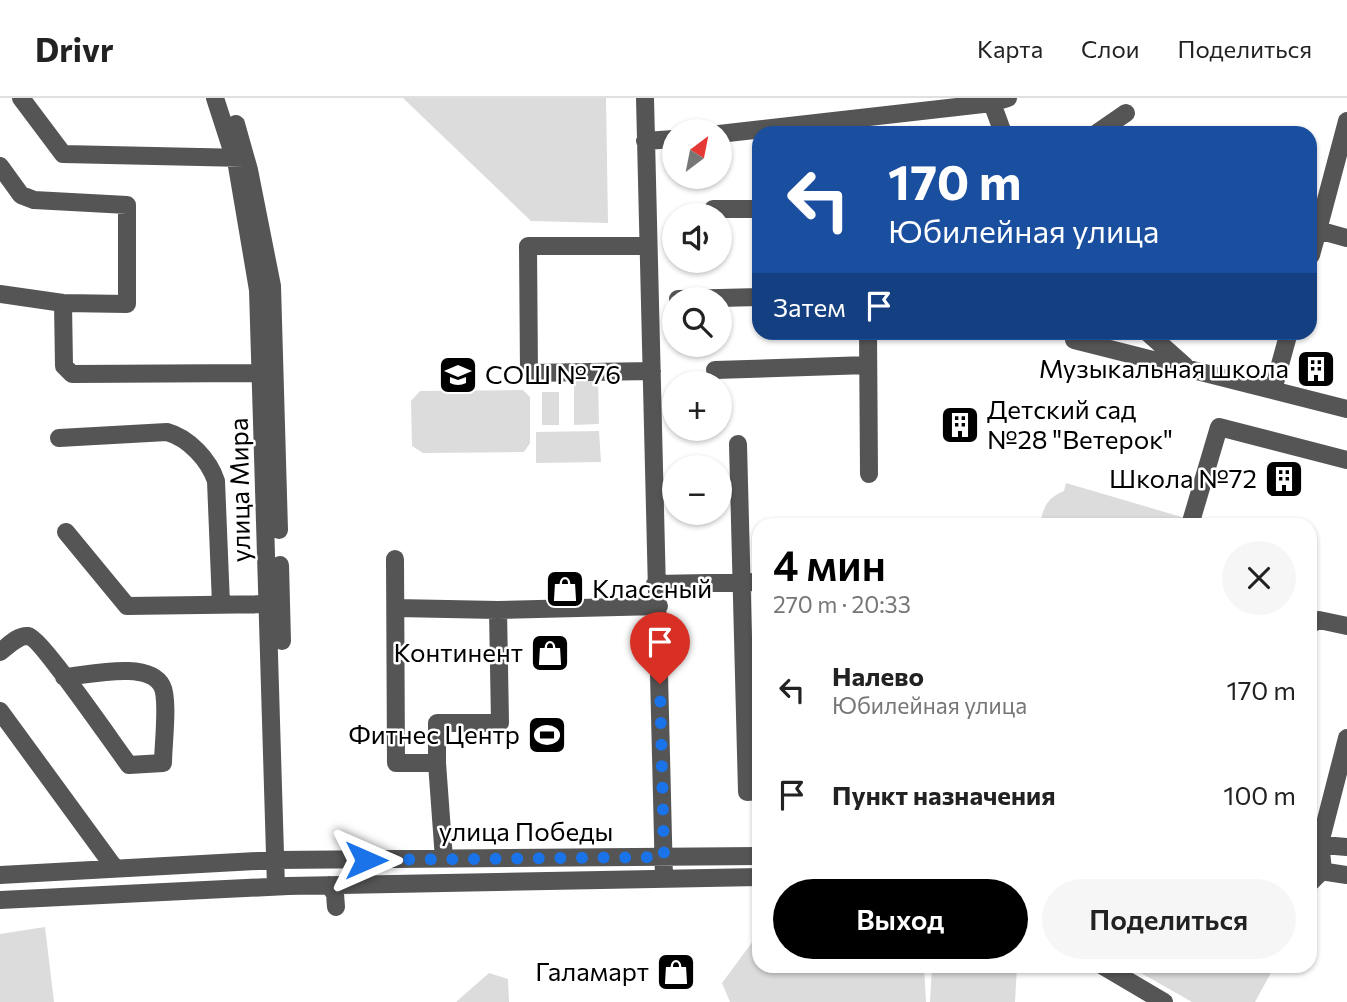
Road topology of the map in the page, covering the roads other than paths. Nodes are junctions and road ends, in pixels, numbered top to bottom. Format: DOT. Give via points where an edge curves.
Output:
graph roads {
  1 [pos="20,98"];
  2 [pos="215,98"];
  3 [pos="227,98"];
  4 [pos="645,98"];
  5 [pos="1000,101"];
  6 [pos="915,106"];
  7 [pos="1126,114"];
  8 [pos="1347,121"];
  9 [pos="866,126"];
  10 [pos="1002,126"];
  11 [pos="1108,126"];
  12 [pos="752,132"];
  13 [pos="732,133"];
  14 [pos="662,140"];
  15 [pos="645,141"];
  16 [pos="240,158"];
  17 [pos="0,166"];
  18 [pos="732,209"];
  19 [pos="752,209"];
  20 [pos="1318,230"];
  21 [pos="1317,234"];
  22 [pos="1347,238"];
  23 [pos="648,246"];
  24 [pos="0,294"];
  25 [pos="752,297"];
  26 [pos="732,298"];
  27 [pos="650,300"];
  28 [pos="662,300"];
  29 [pos="63,303"];
  30 [pos="868,340"];
  31 [pos="1074,340"];
  32 [pos="1157,340"];
  33 [pos="1287,340"];
  34 [pos="868,365"];
  35 [pos="1188,369"];
  36 [pos="715,370"];
  37 [pos="652,371"];
  38 [pos="269,373"];
  39 [pos="1273,390"];
  40 [pos="1347,409"];
  41 [pos="59,438"];
  42 [pos="738,444"];
  43 [pos="1347,460"];
  44 [pos="869,474"];
  45 [pos="1192,518"];
  46 [pos="66,531"];
  47 [pos="395,559"];
  48 [pos="751,582"];
  49 [pos="657,584"];
  50 [pos="221,604"];
  51 [pos="275,604"];
  52 [pos="659,606"];
  53 [pos="396,608"];
  54 [pos="498,611"];
  55 [pos="1317,621"];
  56 [pos="1347,626"];
  57 [pos="0,652"];
  58 [pos="64,677"];
  59 [pos="0,711"];
  60 [pos="1347,738"];
  61 [pos="437,763"];
  62 [pos="752,792"];
  63 [pos="1317,837"];
  64 [pos="1317,844"];
  65 [pos="1347,847"];
  66 [pos="752,856"];
  67 [pos="664,857"];
  68 [pos="444,859"];
  69 [pos="281,860"];
  70 [pos="114,867"];
  71 [pos="1317,874"];
  72 [pos="0,875"];
  73 [pos="1347,875"];
  74 [pos="752,877"];
  75 [pos="664,879"];
  76 [pos="329,886"];
  77 [pos="282,887"];
  78 [pos="0,900"];
  79 [pos="336,907"];
  80 [pos="1114,973"];
  81 [pos="1164,1002"];
  1 -- 16 [label="street" via="63,154"];
  2 -- 16 [label="street, улица Мира"];
  3 -- 16 [label="street, улица Мира"];
  4 -- 15 [label="street"];
  5 -- 6 [label="street"];
  5 -- 10 [label="street"];
  6 -- 9 [label="street"];
  7 -- 11 [label="street"];
  8 -- 20 [label="street"];
  12 -- 13 [label="street"];
  14 -- 15 [label="street"];
  15 -- 23 [label="street"];
  16 -- 38 [label="street, улица Мира" via="272,286"];
  17 -- 29 [label="street" via="21,195 34,200 127,205 127,304"];
  18 -- 19 [label="street"];
  20 -- 21 [label="street"];
  20 -- 22 [label="street"];
  23 -- 27 [label="street"];
  23 -- 37 [label="street" via="528,246 529,373"];
  24 -- 29 [label="street"];
  25 -- 26 [label="street"];
  27 -- 28 [label="street"];
  27 -- 37 [label="street"];
  29 -- 38 [label="street" via="64,366 72,374"];
  30 -- 34 [label="street"];
  31 -- 35 [label="street"];
  32 -- 35 [label="street"];
  33 -- 39 [label="street"];
  34 -- 36 [label="street"];
  34 -- 44 [label="street"];
  35 -- 39 [label="street"];
  37 -- 49 [label="street"];
  38 -- 51 [label="street, улица Мира"];
  39 -- 40 [label="street"];
  41 -- 50 [label="street" via="167,432 182,436 216,481"];
  42 -- 48 [label="street"];
  43 -- 45 [label="street" via="1219,427"];
  46 -- 50 [label="street" via="127,606"];
  47 -- 53 [label="street"];
  48 -- 49 [label="street"];
  48 -- 62 [label="street" via="747,792"];
  49 -- 52 [label="street"];
  50 -- 51 [label="street"];
  51 -- 69 [label="street, улица Мира"];
  52 -- 54 [label="street"];
  52 -- 67 [label="street"];
  53 -- 54 [label="street"];
  53 -- 61 [label="street" via="396,763"];
  54 -- 61 [label="street" via="500,723 437,723"];
  55 -- 56 [label="street"];
  57 -- 58 [label="street" via="29,636 38,641"];
  58 -- 58 [label="street" via="129,765 163,763 163,688 154,676 140,670"];
  59 -- 70 [label="street"];
  60 -- 63 [label="street"];
  61 -- 68 [label="street"];
  64 -- 65 [label="street"];
  66 -- 67 [label="street, улица Победы"];
  67 -- 68 [label="street, улица Победы"];
  67 -- 75 [label="street"];
  68 -- 69 [label="street, улица Победы"];
  69 -- 70 [label="street, улица Победы"];
  69 -- 77 [label="street, улица Мира"];
  70 -- 72 [label="street, улица Победы"];
  71 -- 73 [label="street"];
  74 -- 75 [label="street, улица Победы"];
  75 -- 76 [label="street, улица Победы"];
  76 -- 77 [label="street, улица Победы"];
  76 -- 79 [label="street"];
  77 -- 78 [label="street, улица Победы" via="150,901"];
  80 -- 81 [label="street"];
}
